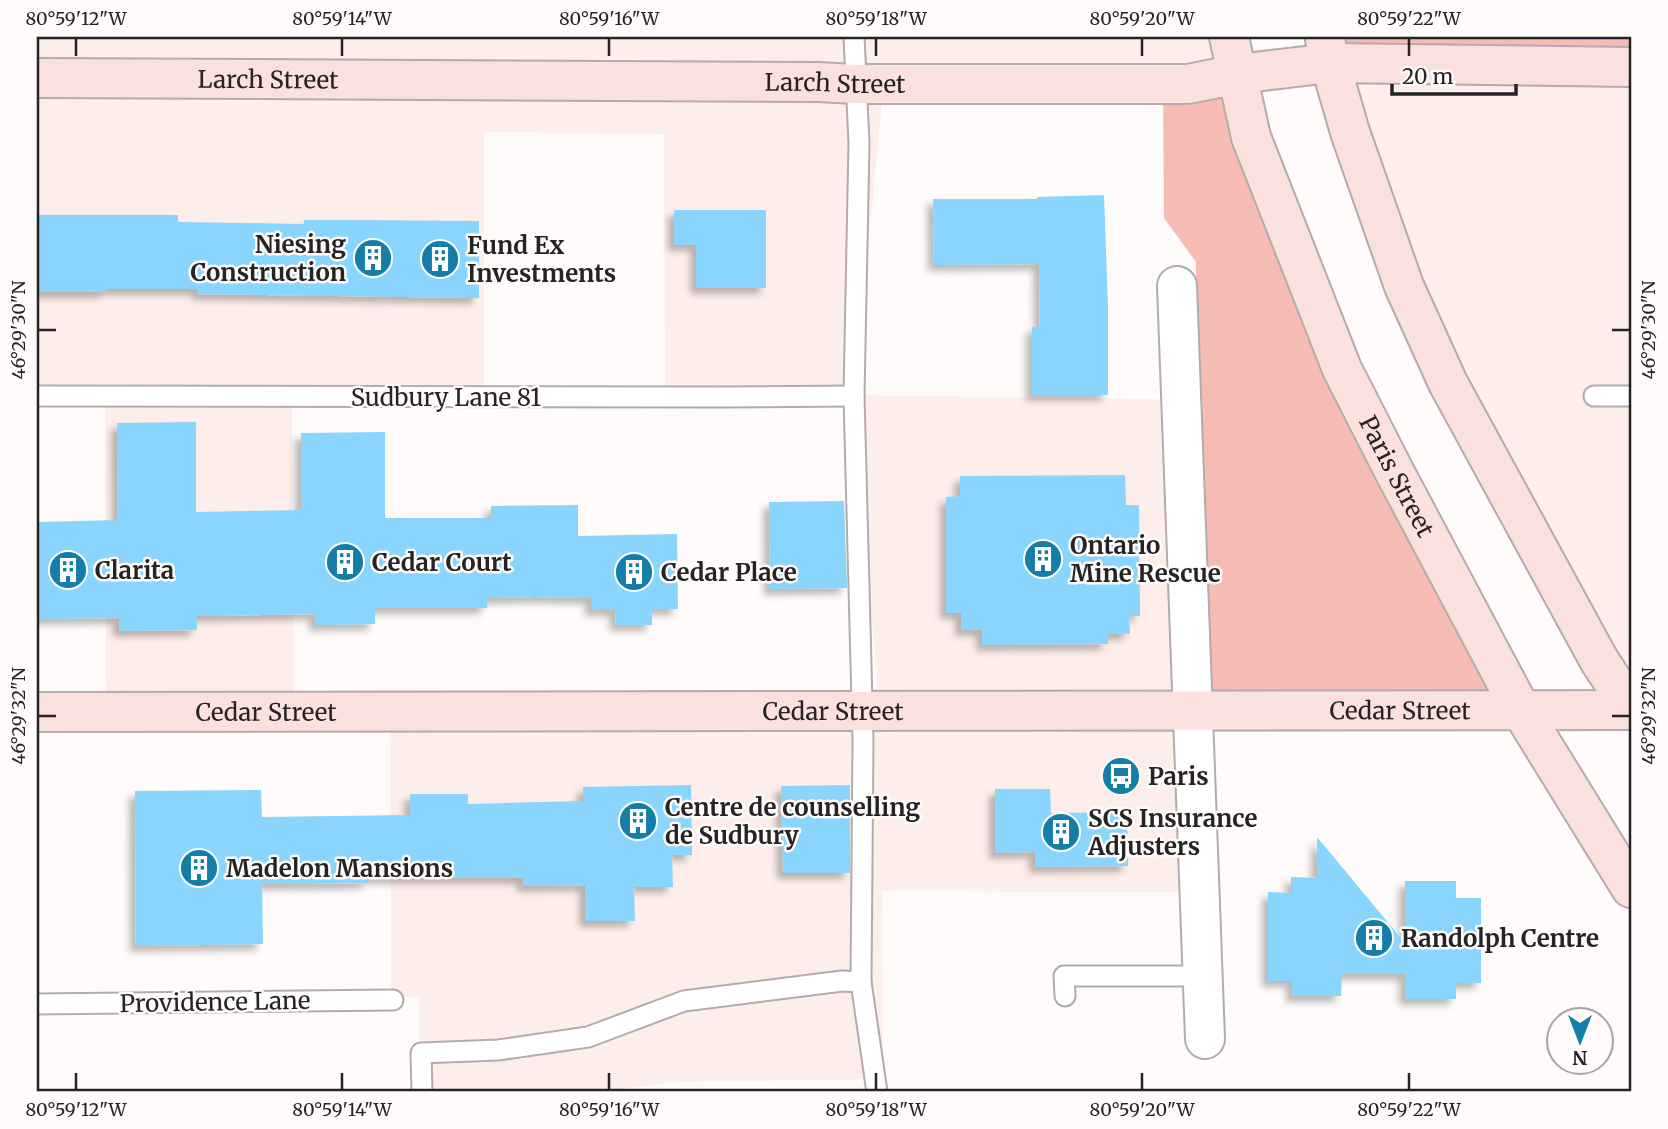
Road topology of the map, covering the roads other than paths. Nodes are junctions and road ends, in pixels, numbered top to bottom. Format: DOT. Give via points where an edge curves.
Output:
graph roads {
  1 [pos="854,37"];
  2 [pos="1229,37"];
  3 [pos="1327,50"];
  4 [pos="1631,66"];
  5 [pos="1238,74"];
  6 [pos="37,78"];
  7 [pos="855,84"];
  8 [pos="1177,286"];
  9 [pos="37,396"];
  10 [pos="854,396"];
  11 [pos="1594,396"];
  12 [pos="1631,396"];
  13 [pos="1193,710"];
  14 [pos="1521,710"];
  15 [pos="1631,710"];
  16 [pos="37,712"];
  17 [pos="862,712"];
  18 [pos="1631,888"];
  19 [pos="1203,976"];
  20 [pos="861,982"];
  21 [pos="1065,996"];
  22 [pos="393,1000"];
  23 [pos="37,1004"];
  24 [pos="1205,1039"];
  25 [pos="422,1092"];
  26 [pos="877,1092"];
  1 -- 7 [label="lane"];
  2 -- 5 [label="street, Paris Street"];
  3 -- 4 [label="street, Larch Street"];
  3 -- 5 [label="street, Larch Street"];
  3 -- 15 [label="street" via="1350,132 1404,286 1448,383 1599,660"];
  5 -- 7 [label="street, Larch Street" via="1188,84"];
  5 -- 14 [label="street, Paris Street" via="1251,137 1342,369"];
  6 -- 7 [label="street, Larch Street"];
  7 -- 10 [label="lane" via="859,143"];
  8 -- 13 [label="street"];
  9 -- 10 [label="lane, Sudbury Lane 81"];
  10 -- 17 [label="lane"];
  11 -- 12 [label="lane"];
  13 -- 14 [label="street, Cedar Street"];
  13 -- 17 [label="street, Cedar Street"];
  13 -- 19 [label="street"];
  14 -- 15 [label="street, Cedar Street"];
  14 -- 18 [label="street, Paris Street"];
  16 -- 17 [label="street, Cedar Street"];
  17 -- 20 [label="lane"];
  19 -- 21 [label="lane" via="1064,976"];
  19 -- 24 [label="street"];
  20 -- 25 [label="lane" via="684,1001 589,1037 498,1050 421,1053"];
  20 -- 26 [label="lane"];
  22 -- 23 [label="lane, Providence Lane"];
}
